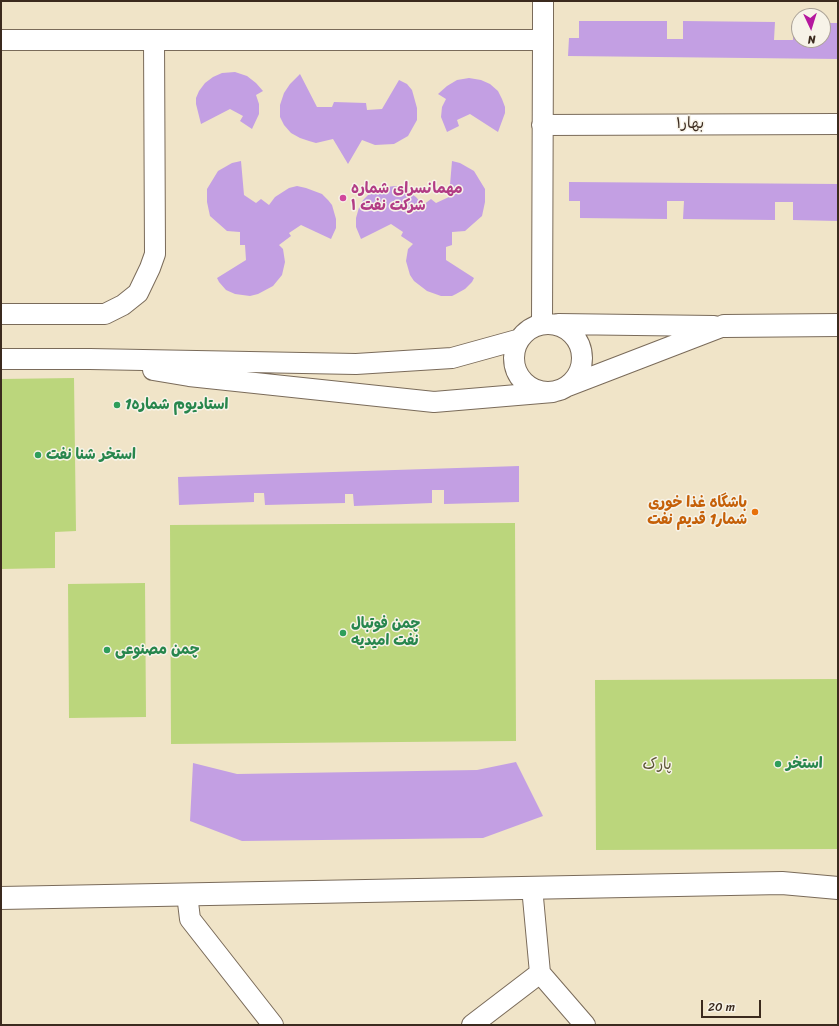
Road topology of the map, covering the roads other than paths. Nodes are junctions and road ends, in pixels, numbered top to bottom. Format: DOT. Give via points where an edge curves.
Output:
graph roads {
  1 [pos="543,1"];
  2 [pos="1,40"];
  3 [pos="154,40"];
  4 [pos="542,40"];
  5 [pos="838,124"];
  6 [pos="542,125"];
  7 [pos="1,314"];
  8 [pos="550,324"];
  9 [pos="838,325"];
  10 [pos="724,326"];
  11 [pos="517,340"];
  12 [pos="1,359"];
  13 [pos="90,359"];
  14 [pos="561,389"];
  15 [pos="532,887"];
  16 [pos="838,888"];
  17 [pos="187,894"];
  18 [pos="1,898"];
  19 [pos="540,973"];
  20 [pos="272,1025"];
  21 [pos="472,1025"];
  22 [pos="584,1025"];
  1 -- 4 [label="street"];
  2 -- 3 [label="street"];
  3 -- 4 [label="street"];
  3 -- 7 [label="street" via="155,254 138,294 105,314"];
  4 -- 6 [label="street"];
  5 -- 6 [label="street, بهار۱"];
  6 -- 8 [label="street"];
  8 -- 10 [label="street"];
  8 -- 11 [label="street" via="528,329"];
  8 -- 14 [label="street" via="572,332 580,344 583,360 578,375"];
  9 -- 10 [label="street"];
  10 -- 14 [label="street"];
  11 -- 13 [label="street" via="452,358 356,364"];
  11 -- 14 [label="street" via="513,355 515,371 524,383 538,391"];
  12 -- 13 [label="street"];
  13 -- 14 [label="street" via="189,376 434,402"];
  15 -- 16 [label="street" via="782,883"];
  15 -- 17 [label="street"];
  15 -- 19 [label="street"];
  17 -- 18 [label="street"];
  17 -- 20 [label="street" via="190,919"];
  19 -- 21 [label="street"];
  19 -- 22 [label="street"];
}
